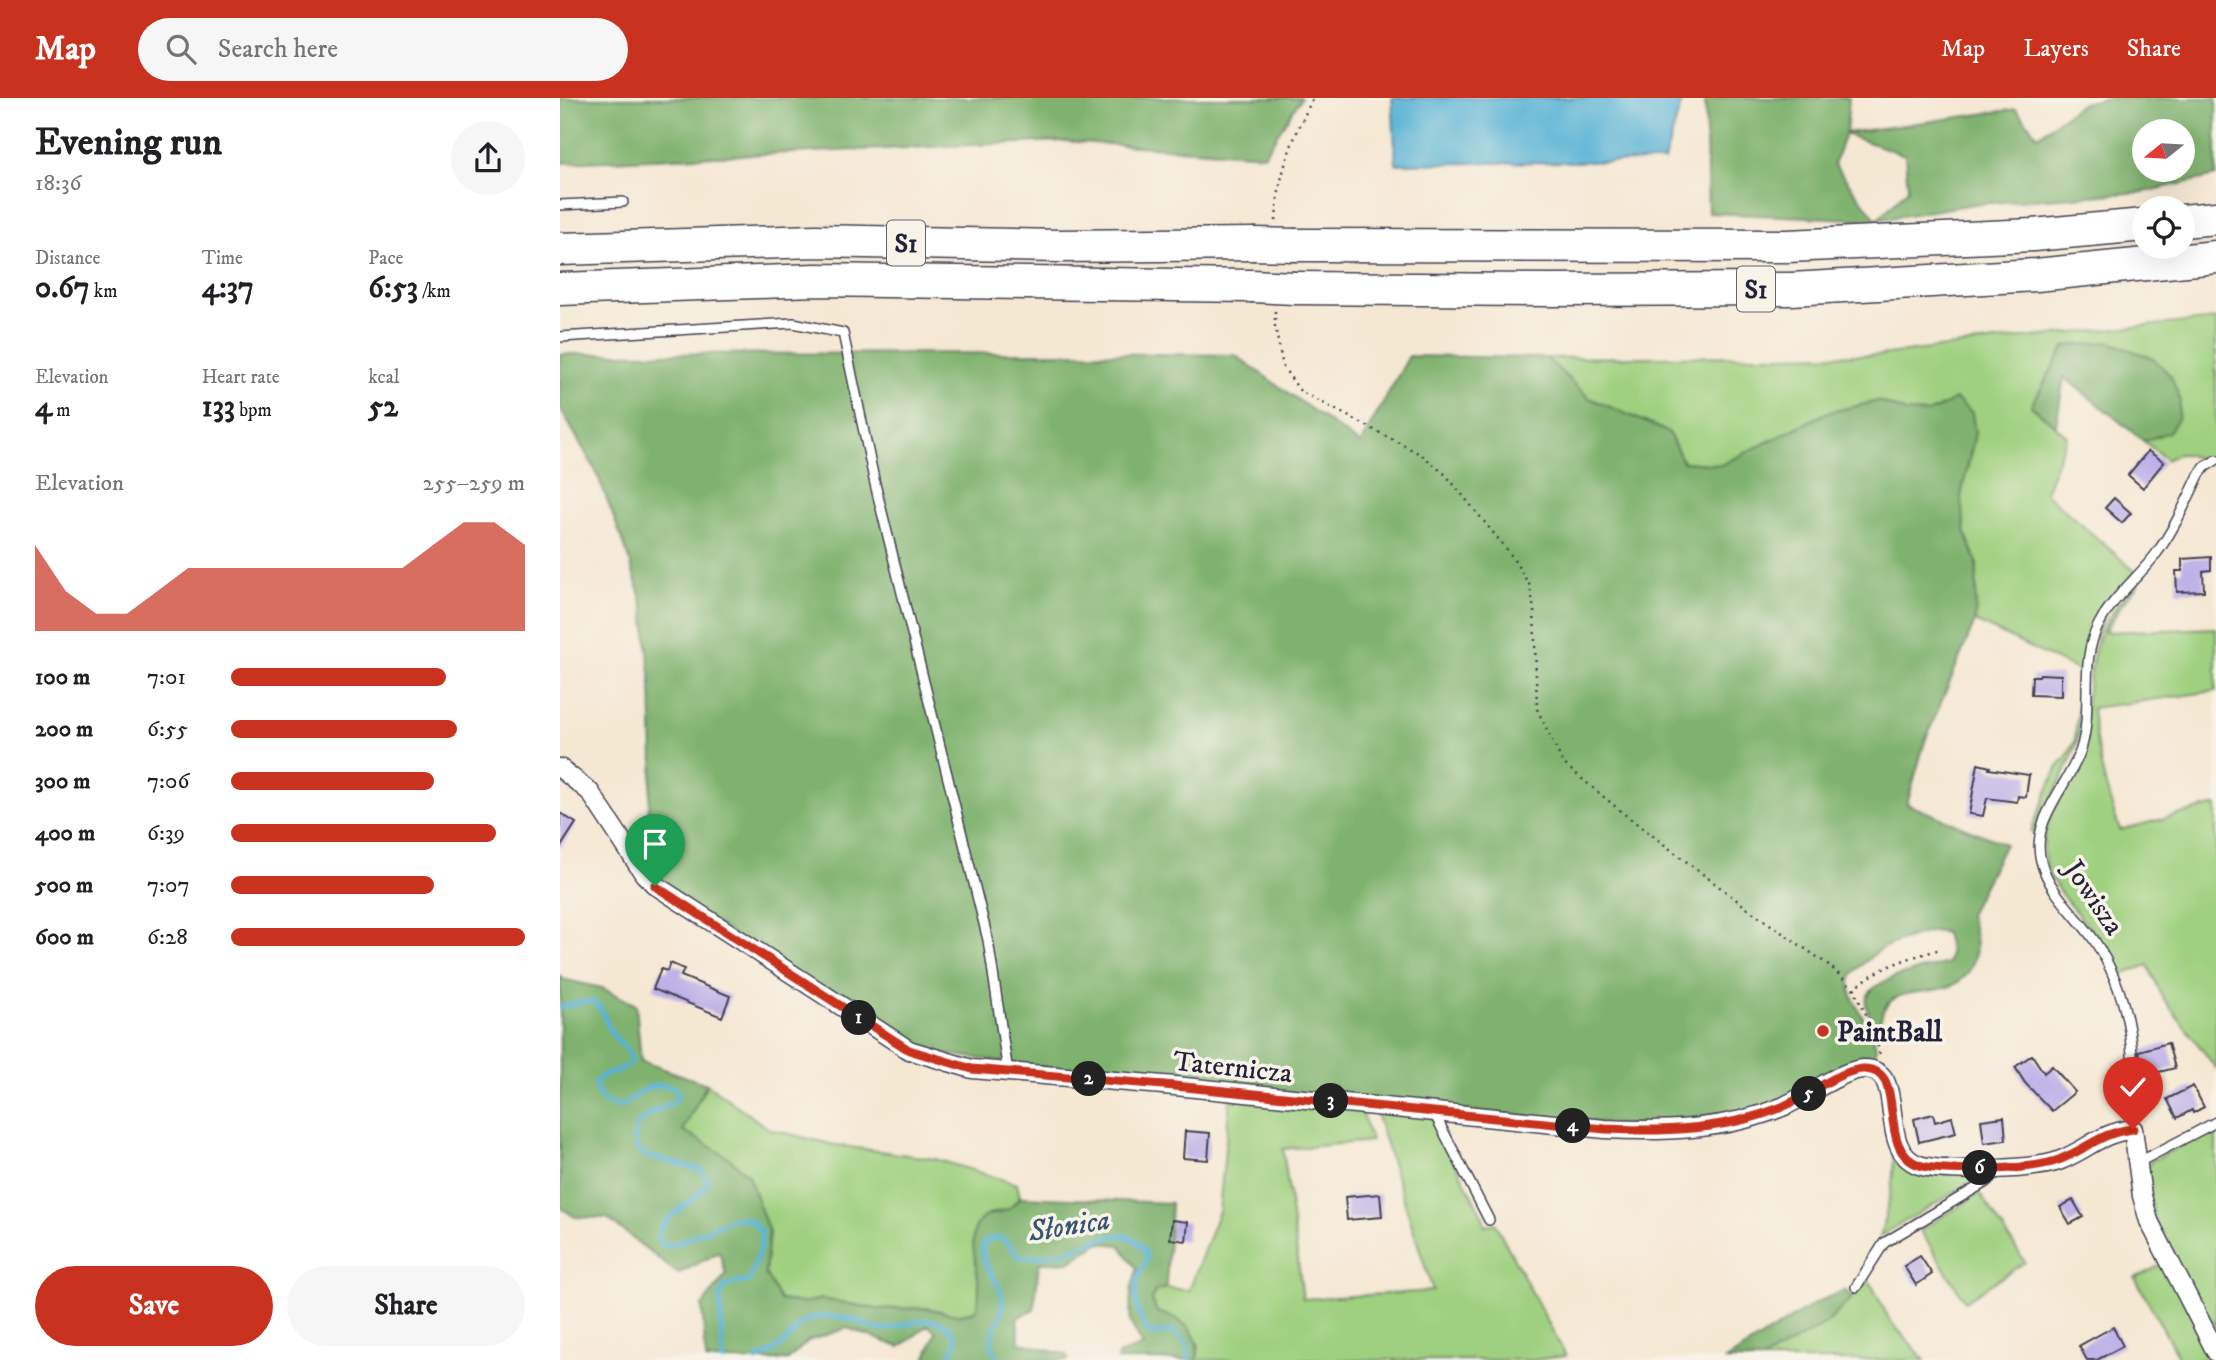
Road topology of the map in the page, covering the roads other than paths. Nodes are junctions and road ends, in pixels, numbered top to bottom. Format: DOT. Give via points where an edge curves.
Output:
graph roads {
  1 [pos="623,202"];
  2 [pos="560,205"];
  3 [pos="2216,218"];
  4 [pos="2195,220"];
  5 [pos="2132,226"];
  6 [pos="560,249"];
  7 [pos="2216,257"];
  8 [pos="560,289"];
  9 [pos="560,337"];
  10 [pos="2216,460"];
  11 [pos="560,768"];
  12 [pos="1008,1072"];
  13 [pos="1433,1112"];
  14 [pos="2216,1122"];
  15 [pos="2133,1129"];
  16 [pos="2137,1163"];
  17 [pos="2001,1168"];
  18 [pos="1489,1220"];
  19 [pos="1856,1287"];
  20 [pos="2216,1352"];
  1 -- 2 [label="lane"];
  3 -- 4 [label="highway"];
  5 -- 6 [label="highway, S1" via="1787,246 1275,240 1060,246 815,241"];
  7 -- 8 [label="highway, S1" via="2036,275 1791,289 1274,291 815,280"];
  9 -- 12 [label="lane" via="793,323 843,333 875,484 988,940"];
  10 -- 15 [label="lane, Jowisza" via="2199,475 2167,538 2100,622 2087,659 2081,749 2040,834 2045,873 2113,973 2129,1024 2135,1076"];
  11 -- 12 [label="street, Taternicza" via="590,792 644,874 665,892 909,1050 972,1069"];
  12 -- 13 [label="street, Taternicza"];
  13 -- 17 [label="street, Taternicza" via="1605,1129 1685,1129 1783,1107 1860,1070 1882,1076 1896,1142 1909,1160 1937,1168"];
  13 -- 18 [label="lane"];
  14 -- 16 [label="lane"];
  15 -- 16 [label="street, Jowisza"];
  15 -- 17 [label="street" via="2111,1132 2049,1164"];
  16 -- 20 [label="street, Jowisza" via="2149,1222"];
  17 -- 19 [label="lane" via="1986,1182 1884,1243"];
}
